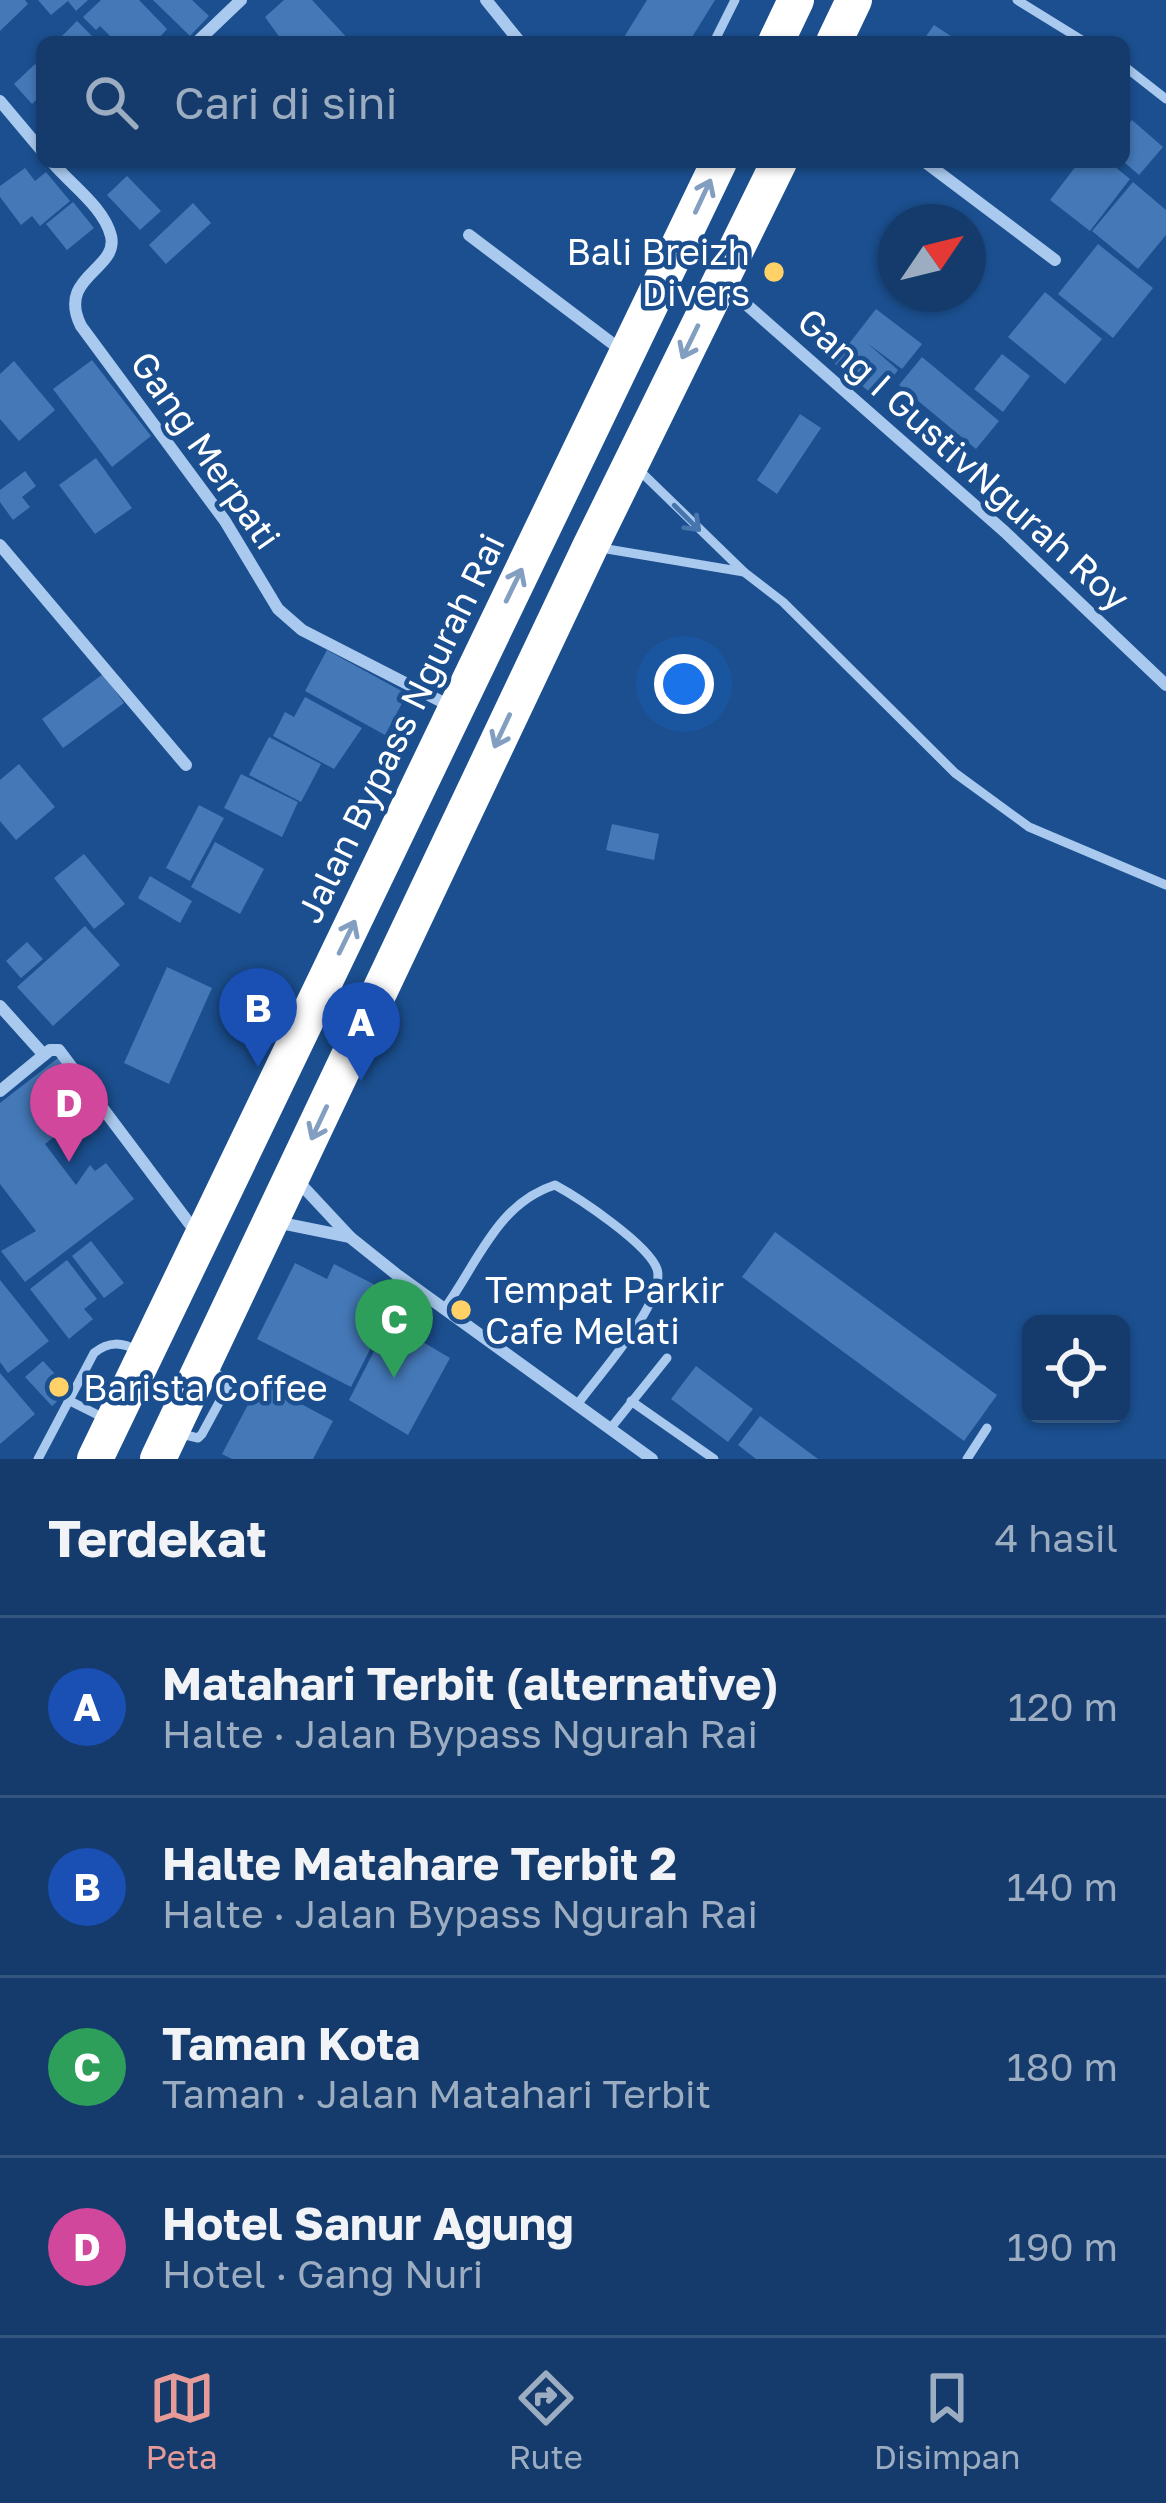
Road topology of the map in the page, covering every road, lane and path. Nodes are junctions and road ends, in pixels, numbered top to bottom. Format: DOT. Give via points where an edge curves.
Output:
graph roads {
  1 [pos="241,0"];
  2 [pos="486,0"];
  3 [pos="735,0"];
  4 [pos="796,0"];
  5 [pos="854,0"];
  6 [pos="1017,0"];
  7 [pos="203,36"];
  8 [pos="515,36"];
  9 [pos="717,36"];
  10 [pos="779,36"];
  11 [pos="837,36"];
  12 [pos="1075,36"];
  13 [pos="1130,71"];
  14 [pos="1166,99"];
  15 [pos="0,101"];
  16 [pos="36,144"];
  17 [pos="61,168"];
  18 [pos="715,168"];
  19 [pos="776,168"];
  20 [pos="933,168"];
  21 [pos="469,235"];
  22 [pos="1055,260"];
  23 [pos="720,281"];
  24 [pos="626,353"];
  25 [pos="631,462"];
  26 [pos="0,545"];
  27 [pos="590,547"];
  28 [pos="744,572"];
  29 [pos="1166,685"];
  30 [pos="454,708"];
  31 [pos="186,765"];
  32 [pos="1166,885"];
  33 [pos="0,1006"];
  34 [pos="44,1055"];
  35 [pos="0,1091"];
  36 [pos="234,1171"];
  37 [pos="285,1197"];
  38 [pos="351,1238"];
  39 [pos="202,1241"];
  40 [pos="445,1308"];
  41 [pos="147,1356"];
  42 [pos="667,1358"];
  43 [pos="68,1400"];
  44 [pos="631,1401"];
  45 [pos="577,1406"];
  46 [pos="114,1423"];
  47 [pos="987,1428"];
  48 [pos="610,1429"];
  49 [pos="162,1452"];
  50 [pos="38,1459"];
  51 [pos="95,1459"];
  52 [pos="652,1459"];
  53 [pos="714,1459"];
  54 [pos="967,1459"];
  1 -- 7 [label="street"];
  2 -- 8 [label="street"];
  3 -- 9 [label="lane"];
  4 -- 10 [label="highway"];
  5 -- 11 [label="highway"];
  6 -- 12 [label="lane"];
  13 -- 14 [label="lane"];
  15 -- 16 [label="street"];
  17 -- 30 [label="street, Gang Merpati" via="113,240 76,293 75,314 278,608 302,630"];
  24 -- 18 [label="highway, Jalan Bypass Ngurah Rai, one-way"];
  19 -- 23 [label="highway"];
  20 -- 22 [label="street"];
  21 -- 24 [label="street"];
  23 -- 25 [label="highway, one-way"];
  23 -- 29 [label="street, Gang I GustivNgurah Roy"];
  30 -- 24 [label="highway, Jalan Bypass Ngurah Rai, one-way"];
  25 -- 27 [label="highway"];
  25 -- 28 [label="lane, one-way"];
  26 -- 31 [label="street"];
  27 -- 28 [label="lane"];
  27 -- 37 [label="highway, one-way"];
  28 -- 32 [label="lane" via="973,786 1029,827"];
  36 -- 30 [label="highway, Jalan Bypass Ngurah Rai, one-way"];
  33 -- 34 [label="street"];
  34 -- 35 [label="street"];
  34 -- 39 [label="street" via="59,1050"];
  36 -- 37 [label="highway"];
  36 -- 39 [label="highway, Jalan Bypass Ngurah Rai"];
  37 -- 38 [label="street"];
  37 -- 38 [label="street"];
  37 -- 49 [label="highway"];
  38 -- 40 [label="street"];
  39 -- 41 [label="highway, Jalan Bypass Ngurah Rai"];
  40 -- 45 [label="street"];
  40 -- 45 [label="lane" via="512,1206 555,1185 579,1198 657,1270 646,1311"];
  41 -- 43 [label="lane" via="125,1343 104,1345"];
  41 -- 46 [label="highway, Jalan Bypass Ngurah Rai"];
  42 -- 44 [label="lane"];
  43 -- 46 [label="lane"];
  43 -- 50 [label="lane"];
  44 -- 48 [label="lane"];
  44 -- 53 [label="lane"];
  45 -- 48 [label="street"];
  46 -- 51 [label="highway, Jalan Bypass Ngurah Rai"];
  47 -- 54 [label="lane"];
  48 -- 52 [label="street"];
}
